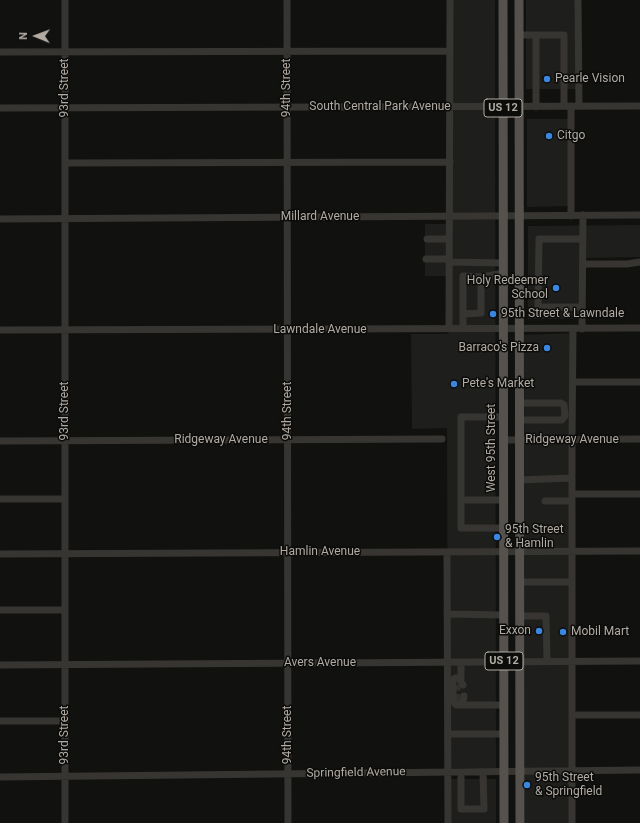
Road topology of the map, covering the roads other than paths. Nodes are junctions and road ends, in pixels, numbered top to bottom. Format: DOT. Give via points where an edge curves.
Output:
graph roads {
  1 [pos="65,0"];
  2 [pos="287,0"];
  3 [pos="450,0"];
  4 [pos="503,0"];
  5 [pos="519,0"];
  6 [pos="578,0"];
  7 [pos="519,35"];
  8 [pos="536,35"];
  9 [pos="287,51"];
  10 [pos="450,51"];
  11 [pos="0,52"];
  12 [pos="65,52"];
  13 [pos="536,106"];
  14 [pos="567,106"];
  15 [pos="579,106"];
  16 [pos="640,106"];
  17 [pos="287,107"];
  18 [pos="450,107"];
  19 [pos="504,107"];
  20 [pos="519,107"];
  21 [pos="0,108"];
  22 [pos="65,108"];
  23 [pos="287,162"];
  24 [pos="450,162"];
  25 [pos="65,163"];
  26 [pos="583,215"];
  27 [pos="640,215"];
  28 [pos="449,216"];
  29 [pos="504,216"];
  30 [pos="519,216"];
  31 [pos="571,216"];
  32 [pos="288,217"];
  33 [pos="0,218"];
  34 [pos="65,218"];
  35 [pos="427,239"];
  36 [pos="449,239"];
  37 [pos="583,239"];
  38 [pos="426,259"];
  39 [pos="449,261"];
  40 [pos="640,262"];
  41 [pos="504,263"];
  42 [pos="583,264"];
  43 [pos="504,273"];
  44 [pos="449,276"];
  45 [pos="462,276"];
  46 [pos="481,276"];
  47 [pos="582,307"];
  48 [pos="463,314"];
  49 [pos="640,328"];
  50 [pos="449,329"];
  51 [pos="463,329"];
  52 [pos="504,329"];
  53 [pos="519,329"];
  54 [pos="573,329"];
  55 [pos="582,329"];
  56 [pos="0,330"];
  57 [pos="65,330"];
  58 [pos="288,330"];
  59 [pos="573,382"];
  60 [pos="640,382"];
  61 [pos="519,403"];
  62 [pos="504,417"];
  63 [pos="519,420"];
  64 [pos="288,439"];
  65 [pos="442,439"];
  66 [pos="640,439"];
  67 [pos="504,440"];
  68 [pos="519,440"];
  69 [pos="572,440"];
  70 [pos="65,441"];
  71 [pos="0,442"];
  72 [pos="572,478"];
  73 [pos="519,480"];
  74 [pos="640,494"];
  75 [pos="572,498"];
  76 [pos="0,499"];
  77 [pos="65,499"];
  78 [pos="461,500"];
  79 [pos="504,500"];
  80 [pos="545,501"];
  81 [pos="504,528"];
  82 [pos="572,551"];
  83 [pos="640,551"];
  84 [pos="447,552"];
  85 [pos="504,552"];
  86 [pos="519,552"];
  87 [pos="288,553"];
  88 [pos="0,554"];
  89 [pos="65,554"];
  90 [pos="519,582"];
  91 [pos="572,582"];
  92 [pos="0,610"];
  93 [pos="65,610"];
  94 [pos="447,614"];
  95 [pos="504,615"];
  96 [pos="519,616"];
  97 [pos="547,661"];
  98 [pos="572,661"];
  99 [pos="640,661"];
  100 [pos="448,662"];
  101 [pos="460,662"];
  102 [pos="504,662"];
  103 [pos="520,662"];
  104 [pos="288,663"];
  105 [pos="65,664"];
  106 [pos="0,665"];
  107 [pos="464,696"];
  108 [pos="459,703"];
  109 [pos="504,705"];
  110 [pos="572,715"];
  111 [pos="640,715"];
  112 [pos="0,721"];
  113 [pos="65,721"];
  114 [pos="448,734"];
  115 [pos="504,734"];
  116 [pos="640,770"];
  117 [pos="504,771"];
  118 [pos="520,771"];
  119 [pos="572,771"];
  120 [pos="448,772"];
  121 [pos="461,772"];
  122 [pos="483,772"];
  123 [pos="288,774"];
  124 [pos="65,776"];
  125 [pos="0,777"];
  126 [pos="65,823"];
  127 [pos="288,823"];
  128 [pos="448,823"];
  129 [pos="504,823"];
  130 [pos="520,823"];
  131 [pos="572,823"];
  1 -- 12 [label="street, 93rd Street"];
  2 -- 9 [label="street, 94th Street"];
  3 -- 10 [label="street"];
  4 -- 19 [label="main road, West 95th Street / US 12"];
  5 -- 7 [label="main road, US 12"];
  6 -- 15 [label="street"];
  7 -- 8 [label="street"];
  7 -- 20 [label="main road, US 12"];
  8 -- 13 [label="street"];
  8 -- 14 [label="street" via="564,36"];
  9 -- 10 [label="street"];
  9 -- 12 [label="street"];
  9 -- 17 [label="street, 94th Street"];
  10 -- 18 [label="street"];
  11 -- 12 [label="street"];
  12 -- 22 [label="street, 93rd Street"];
  13 -- 14 [label="street, South Central Park Avenue"];
  13 -- 20 [label="street, South Central Park Avenue"];
  14 -- 15 [label="street, South Central Park Avenue"];
  14 -- 31 [label="street"];
  15 -- 16 [label="street, South Central Park Avenue"];
  17 -- 18 [label="street, South Central Park Avenue"];
  17 -- 22 [label="street, South Central Park Avenue"];
  17 -- 23 [label="street, 94th Street"];
  18 -- 19 [label="street, South Central Park Avenue"];
  18 -- 24 [label="street"];
  19 -- 20 [label="street, South Central Park Avenue"];
  19 -- 29 [label="main road, West 95th Street / US 12"];
  20 -- 30 [label="main road, US 12"];
  21 -- 22 [label="street, South Central Park Avenue"];
  22 -- 25 [label="street, 93rd Street"];
  23 -- 24 [label="street"];
  23 -- 25 [label="street"];
  23 -- 32 [label="street, 94th Street"];
  24 -- 28 [label="street"];
  25 -- 34 [label="street, 93rd Street"];
  26 -- 27 [label="street, Millard Avenue"];
  26 -- 31 [label="street, Millard Avenue"];
  26 -- 37 [label="street"];
  28 -- 29 [label="street, Millard Avenue"];
  28 -- 32 [label="street, Millard Avenue"];
  28 -- 36 [label="street"];
  29 -- 30 [label="street, Millard Avenue"];
  29 -- 41 [label="main road, West 95th Street / US 12"];
  30 -- 31 [label="street, Millard Avenue"];
  30 -- 53 [label="main road, US 12"];
  32 -- 34 [label="street, Millard Avenue"];
  32 -- 58 [label="street, 94th Street"];
  33 -- 34 [label="street, Millard Avenue"];
  34 -- 57 [label="street, 93rd Street"];
  35 -- 36 [label="street"];
  36 -- 39 [label="street"];
  37 -- 42 [label="street"];
  37 -- 47 [label="street" via="538,239 538,307"];
  38 -- 39 [label="street"];
  39 -- 41 [label="street"];
  39 -- 44 [label="street"];
  40 -- 42 [label="street"];
  41 -- 43 [label="main road, West 95th Street / US 12"];
  42 -- 47 [label="street"];
  43 -- 46 [label="street"];
  43 -- 52 [label="main road, West 95th Street / US 12"];
  44 -- 45 [label="street"];
  44 -- 50 [label="street"];
  45 -- 46 [label="street"];
  45 -- 48 [label="street"];
  46 -- 48 [label="street" via="481,313"];
  47 -- 55 [label="street"];
  48 -- 51 [label="street"];
  49 -- 55 [label="street, Lawndale Avenue"];
  50 -- 51 [label="street, Lawndale Avenue"];
  50 -- 58 [label="street, Lawndale Avenue"];
  51 -- 52 [label="street, Lawndale Avenue"];
  52 -- 53 [label="street, Lawndale Avenue"];
  52 -- 62 [label="main road, West 95th Street / US 12"];
  53 -- 54 [label="street, Lawndale Avenue"];
  53 -- 61 [label="main road, US 12"];
  54 -- 55 [label="street, Lawndale Avenue"];
  54 -- 59 [label="street"];
  56 -- 57 [label="street, Lawndale Avenue"];
  57 -- 58 [label="street, Lawndale Avenue"];
  57 -- 70 [label="street, 93rd Street"];
  58 -- 64 [label="street, 94th Street"];
  59 -- 60 [label="street"];
  59 -- 69 [label="street"];
  61 -- 63 [label="main road, US 12"];
  61 -- 63 [label="street" via="561,403 564,405 564,416 562,420"];
  62 -- 67 [label="main road, West 95th Street / US 12"];
  62 -- 78 [label="street" via="461,417"];
  63 -- 68 [label="main road, US 12"];
  64 -- 65 [label="street, Ridgeway Avenue"];
  64 -- 70 [label="street, Ridgeway Avenue"];
  64 -- 87 [label="street, 94th Street"];
  66 -- 69 [label="street, Ridgeway Avenue"];
  67 -- 68 [label="street, Ridgeway Avenue"];
  67 -- 79 [label="main road, West 95th Street / US 12"];
  68 -- 69 [label="street, Ridgeway Avenue"];
  68 -- 73 [label="main road, US 12"];
  69 -- 72 [label="street"];
  70 -- 71 [label="street, Ridgeway Avenue"];
  70 -- 77 [label="street, 93rd Street"];
  72 -- 73 [label="street"];
  72 -- 75 [label="street"];
  73 -- 86 [label="main road, US 12"];
  74 -- 75 [label="street"];
  75 -- 80 [label="street"];
  75 -- 82 [label="street"];
  76 -- 77 [label="street"];
  77 -- 89 [label="street, 93rd Street"];
  78 -- 79 [label="street"];
  78 -- 81 [label="street" via="461,528"];
  79 -- 81 [label="main road, West 95th Street / US 12"];
  81 -- 85 [label="main road, West 95th Street / US 12"];
  82 -- 83 [label="street, Hamlin Avenue"];
  82 -- 86 [label="street, Hamlin Avenue"];
  82 -- 91 [label="street"];
  84 -- 85 [label="street, Hamlin Avenue"];
  84 -- 87 [label="street, Hamlin Avenue"];
  84 -- 94 [label="street"];
  85 -- 86 [label="street, Hamlin Avenue"];
  85 -- 95 [label="main road, West 95th Street / US 12"];
  86 -- 90 [label="main road, US 12"];
  87 -- 89 [label="street, Hamlin Avenue"];
  87 -- 104 [label="street, 94th Street"];
  88 -- 89 [label="street, Hamlin Avenue"];
  89 -- 93 [label="street, 93rd Street"];
  90 -- 91 [label="street"];
  90 -- 96 [label="main road, US 12"];
  91 -- 98 [label="street"];
  92 -- 93 [label="street"];
  93 -- 105 [label="street, 93rd Street"];
  94 -- 95 [label="street"];
  94 -- 100 [label="street"];
  95 -- 102 [label="main road, West 95th Street / US 12"];
  96 -- 97 [label="street" via="546,616"];
  96 -- 103 [label="main road, US 12"];
  97 -- 98 [label="street, Avers Avenue"];
  97 -- 103 [label="street, Avers Avenue"];
  98 -- 99 [label="street, Avers Avenue"];
  98 -- 110 [label="street"];
  100 -- 101 [label="street, Avers Avenue"];
  100 -- 104 [label="street, Avers Avenue"];
  100 -- 114 [label="street"];
  101 -- 102 [label="street, Avers Avenue"];
  101 -- 108 [label="street" via="460,682 455,678 453,680 453,702 456,705"];
  102 -- 103 [label="street, Avers Avenue"];
  102 -- 109 [label="main road, West 95th Street / US 12"];
  103 -- 118 [label="main road, US 12"];
  104 -- 105 [label="street, Avers Avenue"];
  104 -- 123 [label="street, 94th Street"];
  105 -- 106 [label="street, Avers Avenue"];
  105 -- 113 [label="street, 93rd Street"];
  107 -- 108 [label="street" via="463,702"];
  108 -- 109 [label="street"];
  109 -- 115 [label="main road, West 95th Street / US 12"];
  110 -- 111 [label="street"];
  110 -- 119 [label="street"];
  112 -- 113 [label="street"];
  113 -- 124 [label="street, 93rd Street"];
  114 -- 115 [label="street"];
  114 -- 120 [label="street"];
  115 -- 117 [label="main road, West 95th Street / US 12"];
  116 -- 119 [label="street, Springfield Avenue"];
  117 -- 118 [label="street, Springfield Avenue"];
  117 -- 122 [label="street, Springfield Avenue"];
  117 -- 129 [label="main road, West 95th Street / US 12"];
  118 -- 119 [label="street, Springfield Avenue"];
  118 -- 130 [label="main road, US 12"];
  119 -- 131 [label="street"];
  120 -- 121 [label="street, Springfield Avenue"];
  120 -- 123 [label="street, Springfield Avenue"];
  120 -- 128 [label="street"];
  121 -- 122 [label="street, Springfield Avenue"];
  121 -- 122 [label="street" via="462,809 484,809"];
  123 -- 124 [label="street, Springfield Avenue"];
  123 -- 127 [label="street, 94th Street"];
  124 -- 125 [label="street, Springfield Avenue"];
  124 -- 126 [label="street, 93rd Street"];
}
